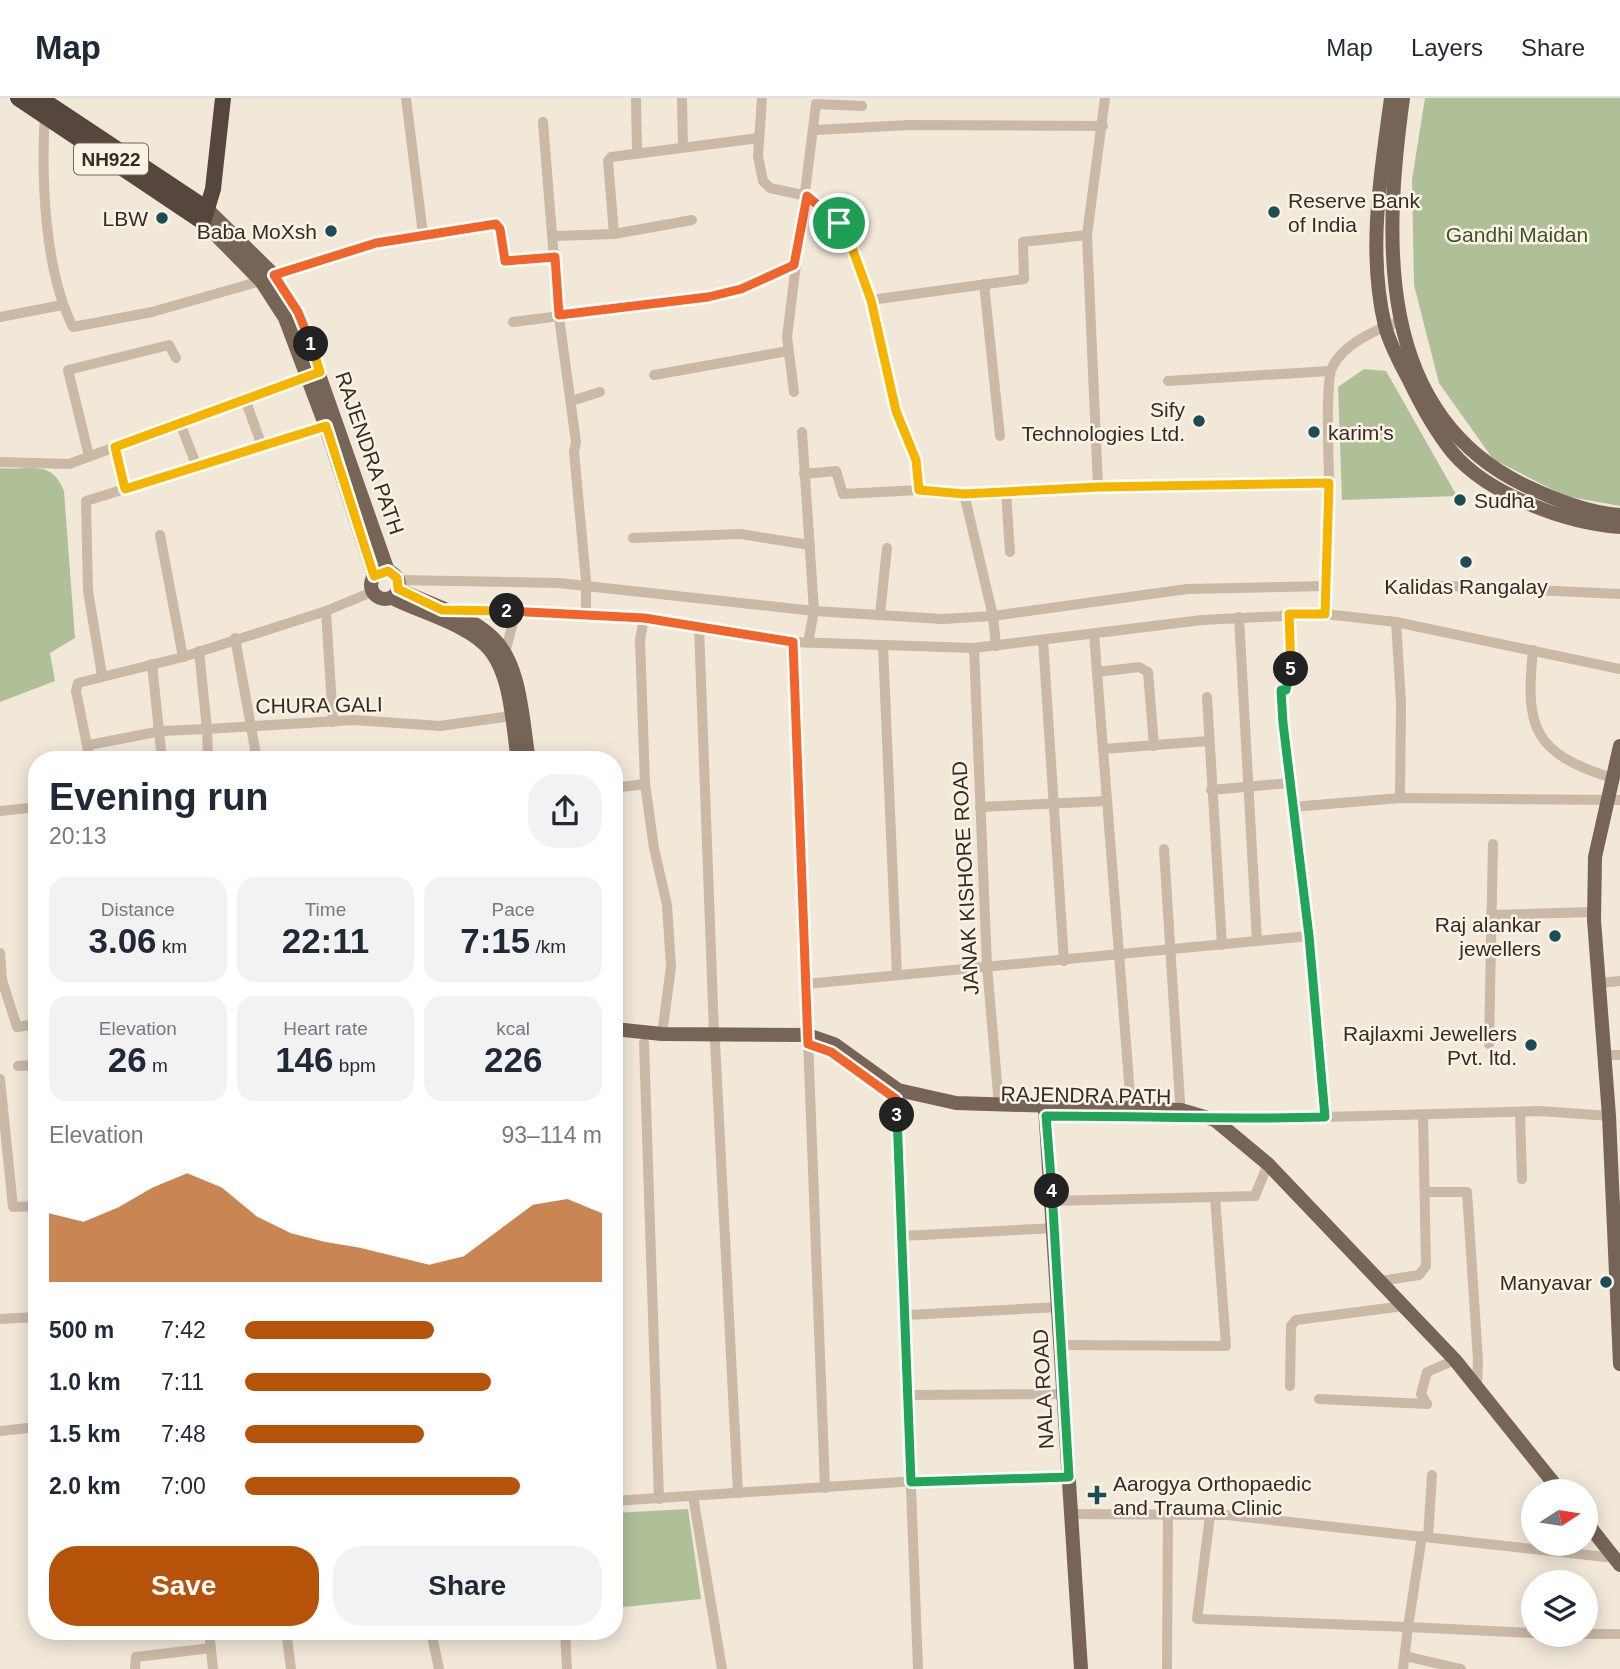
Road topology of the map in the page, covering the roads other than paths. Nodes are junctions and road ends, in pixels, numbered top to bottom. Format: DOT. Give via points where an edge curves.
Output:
graph roads {
  1 [pos="18,98"];
  2 [pos="213,98"];
  3 [pos="223,98"];
  4 [pos="405,98"];
  5 [pos="636,98"];
  6 [pos="682,98"];
  7 [pos="762,98"];
  8 [pos="1105,98"];
  9 [pos="1391,98"];
  10 [pos="1404,98"];
  11 [pos="50,104"];
  12 [pos="862,106"];
  13 [pos="543,122"];
  14 [pos="1103,126"];
  15 [pos="815,130"];
  16 [pos="759,138"];
  17 [pos="683,146"];
  18 [pos="637,152"];
  19 [pos="807,196"];
  20 [pos="201,212"];
  21 [pos="692,220"];
  22 [pos="423,234"];
  23 [pos="614,234"];
  24 [pos="1087,235"];
  25 [pos="554,236"];
  26 [pos="555,257"];
  27 [pos="794,265"];
  28 [pos="267,278"];
  29 [pos="984,284"];
  30 [pos="871,300"];
  31 [pos="62,305"];
  32 [pos="559,315"];
  33 [pos="0,317"];
  34 [pos="513,322"];
  35 [pos="1392,324"];
  36 [pos="788,351"];
  37 [pos="176,358"];
  38 [pos="1330,371"];
  39 [pos="314,374"];
  40 [pos="654,375"];
  41 [pos="1168,381"];
  42 [pos="600,392"];
  43 [pos="794,392"];
  44 [pos="246,399"];
  45 [pos="571,401"];
  46 [pos="180,423"];
  47 [pos="326,426"];
  48 [pos="802,432"];
  49 [pos="1000,436"];
  50 [pos="262,446"];
  51 [pos="115,447"];
  52 [pos="89,456"];
  53 [pos="0,461"];
  54 [pos="197,467"];
  55 [pos="804,474"];
  56 [pos="1329,483"];
  57 [pos="1098,487"];
  58 [pos="125,489"];
  59 [pos="919,490"];
  60 [pos="1006,492"];
  61 [pos="964,494"];
  62 [pos="1620,515"];
  63 [pos="1620,527"];
  64 [pos="160,535"];
  65 [pos="633,538"];
  66 [pos="810,545"];
  67 [pos="887,548"];
  68 [pos="1010,552"];
  69 [pos="374,576"];
  70 [pos="394,585"];
  71 [pos="586,586"];
  72 [pos="1327,586"];
  73 [pos="1427,586"];
  74 [pos="372,592"];
  75 [pos="1620,594"];
  76 [pos="326,611"];
  77 [pos="516,611"];
  78 [pos="814,611"];
  79 [pos="439,614"];
  80 [pos="586,614"];
  81 [pos="880,614"];
  82 [pos="1289,614"];
  83 [pos="1325,614"];
  84 [pos="993,617"];
  85 [pos="1239,617"];
  86 [pos="644,618"];
  87 [pos="1396,622"];
  88 [pos="699,627"];
  89 [pos="1094,635"];
  90 [pos="235,638"];
  91 [pos="1044,640"];
  92 [pos="793,642"];
  93 [pos="808,643"];
  94 [pos="883,646"];
  95 [pos="996,646"];
  96 [pos="974,649"];
  97 [pos="1533,650"];
  98 [pos="199,651"];
  99 [pos="505,653"];
  100 [pos="183,657"];
  101 [pos="152,664"];
  102 [pos="1620,668"];
  103 [pos="1097,671"];
  104 [pos="102,675"];
  105 [pos="1207,697"];
  106 [pos="511,716"];
  107 [pos="332,722"];
  108 [pos="251,725"];
  109 [pos="206,730"];
  110 [pos="161,732"];
  111 [pos="1208,741"];
  112 [pos="89,745"];
  113 [pos="1154,746"];
  114 [pos="1620,746"];
  115 [pos="1103,749"];
  116 [pos="89,751"];
  117 [pos="162,751"];
  118 [pos="207,751"];
  119 [pos="255,751"];
  120 [pos="517,751"];
  121 [pos="527,751"];
  122 [pos="1612,778"];
  123 [pos="1289,783"];
  124 [pos="645,784"];
  125 [pos="623,787"];
  126 [pos="1248,787"];
  127 [pos="1211,790"];
  128 [pos="1400,798"];
  129 [pos="1613,799"];
  130 [pos="1107,801"];
  131 [pos="1054,804"];
  132 [pos="981,807"];
  133 [pos="1292,807"];
  134 [pos="28,808"];
  135 [pos="0,811"];
  136 [pos="1493,844"];
  137 [pos="1164,849"];
  138 [pos="1594,912"];
  139 [pos="1491,915"];
  140 [pos="1309,936"];
  141 [pos="1257,941"];
  142 [pos="1222,945"];
  143 [pos="1170,950"];
  144 [pos="0,953"];
  145 [pos="1119,954"];
  146 [pos="1064,961"];
  147 [pos="987,966"];
  148 [pos="897,975"];
  149 [pos="1620,981"];
  150 [pos="1599,983"];
  151 [pos="806,984"];
  152 [pos="4,1003"];
  153 [pos="28,1025"];
  154 [pos="623,1030"];
  155 [pos="662,1034"];
  156 [pos="715,1038"];
  157 [pos="808,1039"];
  158 [pos="623,1040"];
  159 [pos="644,1043"];
  160 [pos="1489,1044"];
  161 [pos="1604,1055"];
  162 [pos="1620,1055"];
  163 [pos="28,1065"];
  164 [pos="18,1066"];
  165 [pos="0,1079"];
  166 [pos="896,1099"];
  167 [pos="999,1105"];
  168 [pos="1131,1107"];
  169 [pos="956,1108"];
  170 [pos="1046,1112"];
  171 [pos="1520,1112"];
  172 [pos="1184,1114"];
  173 [pos="1423,1115"];
  174 [pos="1609,1116"];
  175 [pos="1325,1117"];
  176 [pos="1215,1120"];
  177 [pos="1268,1164"];
  178 [pos="1522,1179"];
  179 [pos="1424,1192"];
  180 [pos="1214,1197"];
  181 [pos="1052,1201"];
  182 [pos="28,1206"];
  183 [pos="12,1207"];
  184 [pos="0,1209"];
  185 [pos="1055,1228"];
  186 [pos="902,1236"];
  187 [pos="1381,1282"];
  188 [pos="1404,1306"];
  189 [pos="1059,1307"];
  190 [pos="907,1314"];
  191 [pos="28,1317"];
  192 [pos="0,1319"];
  193 [pos="1061,1345"];
  194 [pos="1455,1360"];
  195 [pos="1620,1364"];
  196 [pos="1290,1386"];
  197 [pos="1477,1387"];
  198 [pos="1064,1394"];
  199 [pos="909,1395"];
  200 [pos="1319,1399"];
  201 [pos="28,1428"];
  202 [pos="0,1431"];
  203 [pos="1432,1475"];
  204 [pos="1069,1477"];
  205 [pos="1550,1479"];
  206 [pos="911,1482"];
  207 [pos="825,1488"];
  208 [pos="738,1493"];
  209 [pos="693,1496"];
  210 [pos="659,1499"];
  211 [pos="623,1501"];
  212 [pos="1168,1513"];
  213 [pos="1071,1514"];
  214 [pos="1210,1515"];
  215 [pos="1424,1537"];
  216 [pos="1598,1537"];
  217 [pos="1617,1562"];
  218 [pos="1408,1627"];
  219 [pos="1521,1632"];
  220 [pos="1598,1634"];
  221 [pos="1620,1634"];
  222 [pos="210,1640"];
  223 [pos="287,1640"];
  224 [pos="433,1640"];
  225 [pos="565,1640"];
  226 [pos="211,1648"];
  227 [pos="1405,1656"];
  228 [pos="135,1669"];
  229 [pos="213,1669"];
  230 [pos="291,1669"];
  231 [pos="439,1669"];
  232 [pos="567,1669"];
  233 [pos="722,1669"];
  234 [pos="918,1669"];
  235 [pos="1081,1669"];
  236 [pos="1167,1669"];
  237 [pos="1403,1669"];
  238 [pos="1461,1669"];
  1 -- 11 [label="highway, RAJENDRA PATH / NH922"];
  2 -- 20 [label="highway"];
  3 -- 20 [label="highway" via="218,157"];
  4 -- 22 [label="street"];
  5 -- 18 [label="street"];
  6 -- 17 [label="street"];
  7 -- 16 [label="street"];
  8 -- 14 [label="street"];
  9 -- 35 [label="main road" via="1377,200 1378,259"];
  10 -- 35 [label="main road" via="1393,190"];
  11 -- 20 [label="highway, RAJENDRA PATH / NH922"];
  11 -- 31 [label="street" via="52,270"];
  12 -- 15 [label="street" via="816,104"];
  13 -- 25 [label="street"];
  14 -- 15 [label="street" via="910,125"];
  14 -- 24 [label="street"];
  15 -- 19 [label="street"];
  16 -- 17 [label="street"];
  16 -- 19 [label="street" via="763,181 770,188"];
  17 -- 18 [label="street"];
  18 -- 23 [label="street" via="608,161"];
  19 -- 27 [label="street"];
  19 -- 30 [label="street" via="847,234"];
  20 -- 28 [label="main road, RAJENDRA PATH"];
  21 -- 23 [label="street"];
  22 -- 26 [label="street" via="496,224 505,261"];
  22 -- 28 [label="street" via="376,243"];
  23 -- 25 [label="street"];
  24 -- 29 [label="street" via="1023,242 1024,279"];
  24 -- 57 [label="street"];
  25 -- 26 [label="street"];
  26 -- 32 [label="street"];
  27 -- 32 [label="street" via="741,289 708,297"];
  27 -- 36 [label="street"];
  28 -- 31 [label="street" via="152,312 73,327"];
  28 -- 39 [label="main road, RAJENDRA PATH"];
  29 -- 30 [label="street"];
  29 -- 49 [label="street"];
  30 -- 59 [label="street" via="896,411 916,460"];
  31 -- 33 [label="street"];
  32 -- 34 [label="street"];
  32 -- 45 [label="street"];
  35 -- 38 [label="street" via="1346,351"];
  35 -- 62 [label="main road" via="1423,384 1467,449 1503,475 1552,498"];
  35 -- 63 [label="main road" via="1416,394 1454,454 1484,480 1536,506 1577,522"];
  36 -- 40 [label="street"];
  36 -- 43 [label="street"];
  37 -- 52 [label="street" via="169,345 68,370"];
  38 -- 41 [label="street"];
  38 -- 56 [label="street"];
  39 -- 44 [label="street"];
  39 -- 47 [label="main road, RAJENDRA PATH"];
  39 -- 70 [label="main road, RAJENDRA PATH"];
  42 -- 45 [label="street"];
  44 -- 46 [label="street"];
  44 -- 50 [label="street"];
  45 -- 71 [label="street"];
  46 -- 51 [label="street"];
  46 -- 54 [label="street"];
  47 -- 50 [label="street"];
  47 -- 69 [label="main road, RAJENDRA PATH"];
  48 -- 55 [label="street"];
  50 -- 54 [label="street"];
  51 -- 52 [label="street"];
  51 -- 58 [label="street"];
  52 -- 53 [label="street" via="69,464"];
  54 -- 58 [label="street"];
  55 -- 59 [label="street" via="836,471 843,494"];
  55 -- 66 [label="street"];
  56 -- 57 [label="street"];
  56 -- 72 [label="street"];
  57 -- 60 [label="street"];
  58 -- 104 [label="street" via="91,498 85,505 88,591"];
  59 -- 61 [label="street"];
  60 -- 61 [label="street"];
  60 -- 68 [label="street"];
  61 -- 84 [label="street"];
  64 -- 100 [label="street"];
  65 -- 66 [label="street" via="740,534"];
  66 -- 78 [label="street"];
  67 -- 81 [label="street"];
  69 -- 70 [label="main road"];
  69 -- 74 [label="main road, RAJENDRA PATH"];
  70 -- 71 [label="street"];
  70 -- 74 [label="main road" via="381,599"];
  70 -- 79 [label="main road"];
  71 -- 78 [label="street"];
  71 -- 80 [label="street"];
  72 -- 83 [label="street"];
  72 -- 84 [label="street" via="1187,589"];
  73 -- 75 [label="street"];
  74 -- 76 [label="street"];
  76 -- 90 [label="street"];
  76 -- 107 [label="street"];
  77 -- 79 [label="street"];
  77 -- 80 [label="street"];
  77 -- 99 [label="street"];
  78 -- 81 [label="street"];
  78 -- 93 [label="street"];
  79 -- 99 [label="main road" via="476,625"];
  79 -- 106 [label="main road" via="485,645 502,676"];
  80 -- 86 [label="street"];
  81 -- 84 [label="street"];
  82 -- 83 [label="street"];
  82 -- 85 [label="street"];
  82 -- 123 [label="street" via="1291,670 1286,690 1281,690"];
  83 -- 87 [label="street"];
  84 -- 95 [label="street"];
  85 -- 89 [label="street"];
  85 -- 126 [label="street"];
  86 -- 88 [label="street"];
  86 -- 124 [label="street" via="640,640"];
  87 -- 97 [label="street"];
  87 -- 128 [label="street"];
  88 -- 92 [label="street"];
  88 -- 156 [label="street"];
  89 -- 91 [label="street"];
  89 -- 103 [label="street"];
  90 -- 98 [label="street"];
  90 -- 108 [label="street"];
  91 -- 95 [label="street"];
  91 -- 131 [label="street"];
  92 -- 93 [label="street"];
  92 -- 151 [label="street"];
  93 -- 94 [label="street"];
  94 -- 96 [label="street"];
  94 -- 148 [label="street"];
  95 -- 96 [label="street"];
  96 -- 132 [label="street, JANAK KISHORE ROAD"];
  97 -- 102 [label="street"];
  97 -- 122 [label="street" via="1528,697 1540,736 1568,762"];
  98 -- 100 [label="street"];
  98 -- 109 [label="street"];
  99 -- 121 [label="main road"];
  100 -- 101 [label="street"];
  101 -- 104 [label="street"];
  101 -- 110 [label="street"];
  103 -- 113 [label="street" via="1139,667 1148,672"];
  103 -- 115 [label="street"];
  104 -- 112 [label="street" via="76,686"];
  105 -- 111 [label="street"];
  106 -- 107 [label="street, CHURA GALI" via="440,726"];
  106 -- 120 [label="main road"];
  107 -- 108 [label="street, CHURA GALI"];
  108 -- 109 [label="street, CHURA GALI"];
  108 -- 119 [label="street"];
  109 -- 110 [label="street, CHURA GALI"];
  109 -- 118 [label="street"];
  110 -- 112 [label="street, CHURA GALI"];
  110 -- 117 [label="street"];
  111 -- 113 [label="street"];
  111 -- 127 [label="street"];
  112 -- 116 [label="street"];
  113 -- 115 [label="street"];
  114 -- 122 [label="main road"];
  115 -- 130 [label="street"];
  122 -- 129 [label="main road"];
  123 -- 126 [label="street"];
  123 -- 133 [label="street"];
  124 -- 125 [label="street"];
  124 -- 155 [label="street" via="667,905 670,955"];
  126 -- 127 [label="street"];
  126 -- 141 [label="street"];
  127 -- 142 [label="street"];
  128 -- 129 [label="street"];
  128 -- 133 [label="street"];
  129 -- 138 [label="main road" via="1595,857"];
  130 -- 131 [label="street"];
  130 -- 145 [label="street"];
  131 -- 132 [label="street"];
  131 -- 146 [label="street"];
  132 -- 147 [label="street, JANAK KISHORE ROAD"];
  133 -- 140 [label="street"];
  134 -- 135 [label="street"];
  136 -- 139 [label="street"];
  137 -- 143 [label="street"];
  138 -- 139 [label="street"];
  138 -- 150 [label="main road"];
  139 -- 160 [label="street"];
  140 -- 141 [label="street"];
  140 -- 175 [label="street"];
  141 -- 142 [label="street"];
  142 -- 143 [label="street"];
  143 -- 145 [label="street"];
  143 -- 172 [label="street"];
  144 -- 152 [label="street"];
  145 -- 146 [label="street"];
  145 -- 168 [label="street"];
  146 -- 147 [label="street"];
  147 -- 148 [label="street"];
  147 -- 167 [label="street, JANAK KISHORE ROAD"];
  148 -- 151 [label="street"];
  149 -- 150 [label="street"];
  150 -- 161 [label="main road"];
  151 -- 157 [label="street"];
  152 -- 153 [label="street" via="17,1027"];
  154 -- 155 [label="main road, RAJENDRA PATH"];
  155 -- 156 [label="main road, RAJENDRA PATH"];
  156 -- 157 [label="main road, RAJENDRA PATH"];
  156 -- 159 [label="main road, RAJENDRA PATH"];
  156 -- 208 [label="street"];
  157 -- 166 [label="main road, RAJENDRA PATH"];
  157 -- 169 [label="main road, RAJENDRA PATH" via="834,1044 898,1090"];
  157 -- 207 [label="street"];
  158 -- 159 [label="main road, RAJENDRA PATH"];
  159 -- 210 [label="street"];
  161 -- 162 [label="street"];
  161 -- 174 [label="main road"];
  163 -- 164 [label="street"];
  165 -- 183 [label="street"];
  166 -- 169 [label="main road, RAJENDRA PATH"];
  166 -- 186 [label="street"];
  167 -- 169 [label="main road, RAJENDRA PATH"];
  167 -- 170 [label="main road, RAJENDRA PATH"];
  168 -- 170 [label="main road, RAJENDRA PATH"];
  168 -- 172 [label="main road, RAJENDRA PATH"];
  169 -- 170 [label="main road, RAJENDRA PATH"];
  170 -- 172 [label="main road, RAJENDRA PATH"];
  170 -- 181 [label="main road, NALA ROAD"];
  171 -- 173 [label="street"];
  171 -- 174 [label="street"];
  171 -- 178 [label="street"];
  172 -- 176 [label="main road"];
  173 -- 175 [label="street"];
  173 -- 179 [label="street"];
  174 -- 195 [label="main road"];
  175 -- 176 [label="street"];
  176 -- 177 [label="main road"];
  177 -- 180 [label="street" via="1255,1196"];
  177 -- 187 [label="main road"];
  179 -- 187 [label="street" via="1425,1270"];
  179 -- 197 [label="street" via="1467,1192"];
  180 -- 181 [label="street"];
  180 -- 193 [label="street" via="1226,1346"];
  181 -- 185 [label="main road, NALA ROAD"];
  182 -- 183 [label="street"];
  183 -- 184 [label="street"];
  185 -- 186 [label="street"];
  185 -- 189 [label="main road, NALA ROAD"];
  186 -- 190 [label="street"];
  187 -- 188 [label="main road"];
  188 -- 194 [label="main road"];
  188 -- 196 [label="street" via="1296,1320 1291,1326"];
  189 -- 190 [label="street"];
  189 -- 193 [label="main road, NALA ROAD"];
  190 -- 199 [label="street"];
  191 -- 192 [label="street"];
  193 -- 198 [label="main road, NALA ROAD"];
  194 -- 197 [label="main road"];
  194 -- 200 [label="street" via="1427,1372 1421,1394 1427,1404"];
  197 -- 205 [label="main road"];
  198 -- 199 [label="street"];
  198 -- 204 [label="main road, NALA ROAD"];
  199 -- 206 [label="street"];
  201 -- 202 [label="street"];
  203 -- 215 [label="street"];
  204 -- 206 [label="street"];
  204 -- 213 [label="main road, NALA ROAD"];
  206 -- 207 [label="street"];
  206 -- 234 [label="street"];
  207 -- 208 [label="street"];
  208 -- 209 [label="street"];
  209 -- 210 [label="street"];
  209 -- 233 [label="street"];
  210 -- 211 [label="street"];
  212 -- 213 [label="street"];
  212 -- 214 [label="street"];
  212 -- 236 [label="street"];
  213 -- 235 [label="main road, NALA ROAD"];
  214 -- 215 [label="street"];
  214 -- 218 [label="street" via="1197,1619"];
  215 -- 217 [label="street"];
  215 -- 218 [label="street"];
  216 -- 217 [label="main road"];
  218 -- 219 [label="street"];
  218 -- 227 [label="street"];
  220 -- 221 [label="street"];
  222 -- 226 [label="street"];
  223 -- 230 [label="street"];
  224 -- 231 [label="street"];
  225 -- 232 [label="street"];
  226 -- 228 [label="street" via="136,1657"];
  226 -- 229 [label="street"];
  227 -- 237 [label="street"];
  227 -- 238 [label="street"];
}
